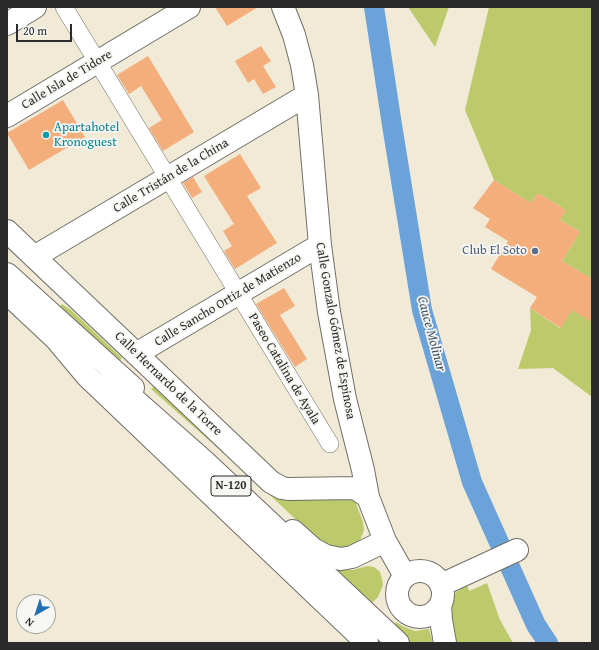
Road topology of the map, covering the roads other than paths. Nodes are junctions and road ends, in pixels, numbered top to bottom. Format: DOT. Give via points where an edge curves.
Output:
graph roads {
  1 [pos="35,7"];
  2 [pos="64,7"];
  3 [pos="188,7"];
  4 [pos="283,7"];
  5 [pos="7,24"];
  6 [pos="97,62"];
  7 [pos="307,95"];
  8 [pos="7,116"];
  9 [pos="168,178"];
  10 [pos="7,231"];
  11 [pos="320,245"];
  12 [pos="34,257"];
  13 [pos="7,274"];
  14 [pos="7,293"];
  15 [pos="238,294"];
  16 [pos="56,339"];
  17 [pos="136,354"];
  18 [pos="330,444"];
  19 [pos="363,470"];
  20 [pos="348,488"];
  21 [pos="368,497"];
  22 [pos="385,540"];
  23 [pos="517,550"];
  24 [pos="401,584"];
  25 [pos="441,595"];
  26 [pos="382,634"];
  27 [pos="367,643"];
  28 [pos="398,643"];
  29 [pos="445,643"];
  1 -- 5 [label="main road"];
  2 -- 6 [label="street, Paseo Catalina de Ayala"];
  3 -- 6 [label="main road, Calle Isla de Tidore"];
  4 -- 7 [label="main road, Calle Gonzalo Gómez de Espinosa" via="294,35"];
  6 -- 8 [label="main road, Calle Isla de Tidore"];
  6 -- 9 [label="street, Paseo Catalina de Ayala"];
  7 -- 9 [label="main road, Calle Tristán de la China"];
  7 -- 11 [label="main road, Calle Gonzalo Gómez de Espinosa"];
  9 -- 12 [label="main road, Calle Tristán de la China"];
  9 -- 15 [label="street, Paseo Catalina de Ayala"];
  10 -- 12 [label="main road, Calle Hernardo de la Torre"];
  11 -- 15 [label="main road, Calle Sancho Ortiz de Matienzo"];
  11 -- 19 [label="main road, Calle Gonzalo Gómez de Espinosa" via="339,369"];
  12 -- 17 [label="main road, Calle Hernardo de la Torre"];
  13 -- 22 [label="main road" via="313,549 326,556 340,559 352,557"];
  14 -- 16 [label="main road, N-120"];
  15 -- 17 [label="main road, Calle Sancho Ortiz de Matienzo"];
  15 -- 18 [label="street, Paseo Catalina de Ayala"];
  16 -- 26 [label="main road, N-120" via="96,365 205,462"];
  16 -- 27 [label="main road, N-120" via="87,376"];
  17 -- 20 [label="main road, Calle Hernardo de la Torre" via="276,486 288,490"];
  19 -- 20 [label="main road"];
  19 -- 21 [label="main road, Calle Gonzalo Gómez de Espinosa"];
  20 -- 21 [label="main road, Calle Hernardo de la Torre" via="355,488"];
  21 -- 22 [label="main road, Calle Gonzalo Gómez de Espinosa"];
  22 -- 24 [label="main road, Calle Gonzalo Gómez de Espinosa"];
  23 -- 25 [label="main road" via="494,561"];
  24 -- 25 [label="main road" via="411,572 426,571 438,579"];
  24 -- 25 [label="main road" via="400,604 404,610 416,616 430,614"];
  24 -- 26 [label="main road"];
  25 -- 29 [label="main road" via="441,620"];
  26 -- 28 [label="main road, N-120"];
}
